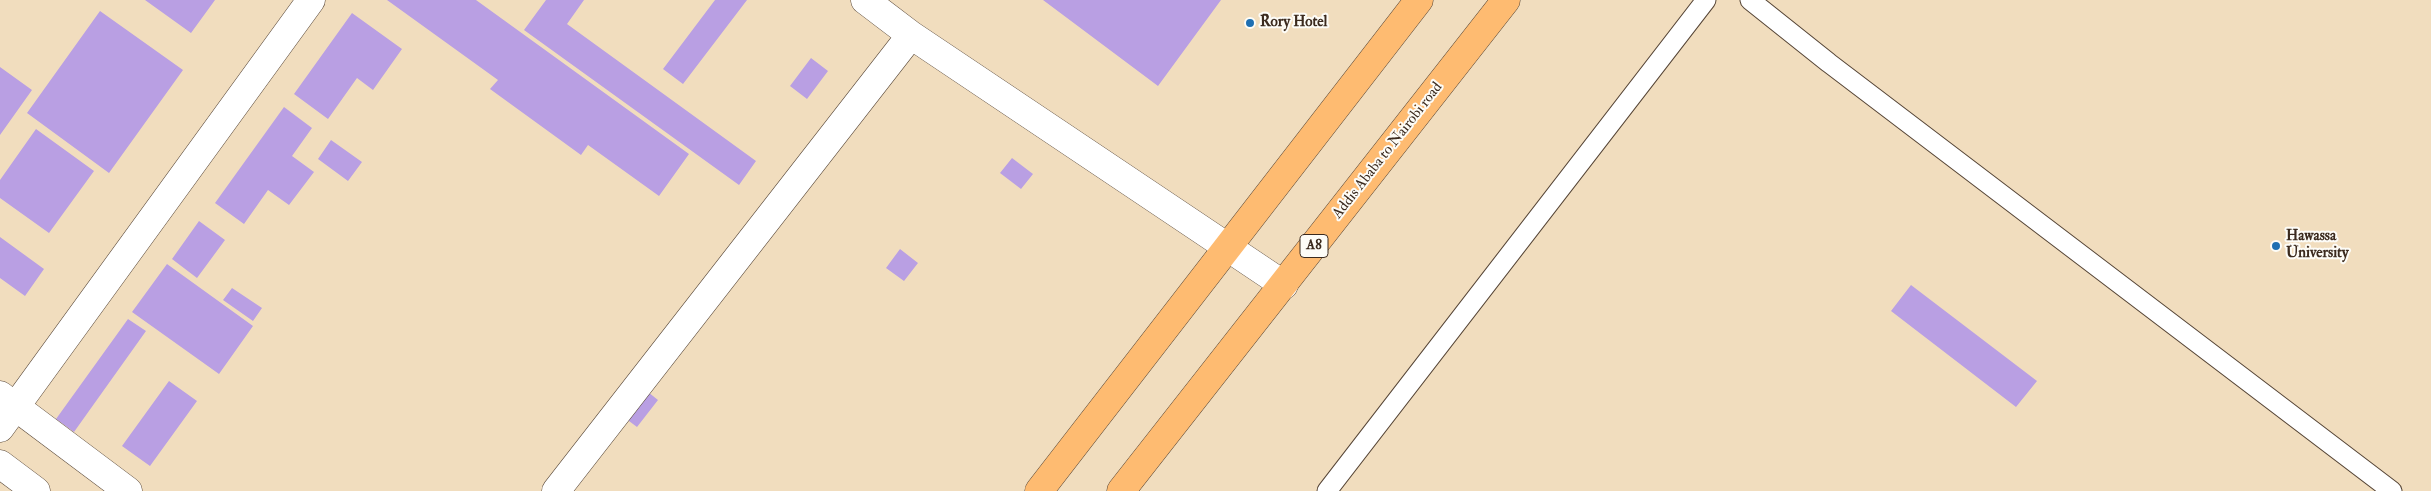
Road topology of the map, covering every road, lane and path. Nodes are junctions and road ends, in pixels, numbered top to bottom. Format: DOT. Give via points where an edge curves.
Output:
graph roads {
  1 [pos="311,0"];
  2 [pos="865,0"];
  3 [pos="1419,0"];
  4 [pos="1506,0"];
  5 [pos="1706,0"];
  6 [pos="1750,0"];
  7 [pos="911,35"];
  8 [pos="1227,246"];
  9 [pos="1284,285"];
  10 [pos="5,410"];
  11 [pos="0,464"];
  12 [pos="36,491"];
  13 [pos="128,491"];
  14 [pos="556,491"];
  15 [pos="1039,491"];
  16 [pos="1121,491"];
  17 [pos="1327,491"];
  18 [pos="2392,491"];
  1 -- 10 [label="street"];
  2 -- 7 [label="street"];
  3 -- 8 [label="highway"];
  4 -- 9 [label="highway, Addis Ababa to Nairobi road / A8"];
  5 -- 17 [label="lane"];
  6 -- 18 [label="lane"];
  7 -- 8 [label="street"];
  7 -- 14 [label="street"];
  8 -- 9 [label="street"];
  8 -- 15 [label="highway"];
  9 -- 16 [label="highway, Addis Ababa to Nairobi road / A8"];
  10 -- 13 [label="street"];
  11 -- 12 [label="street"];
}
